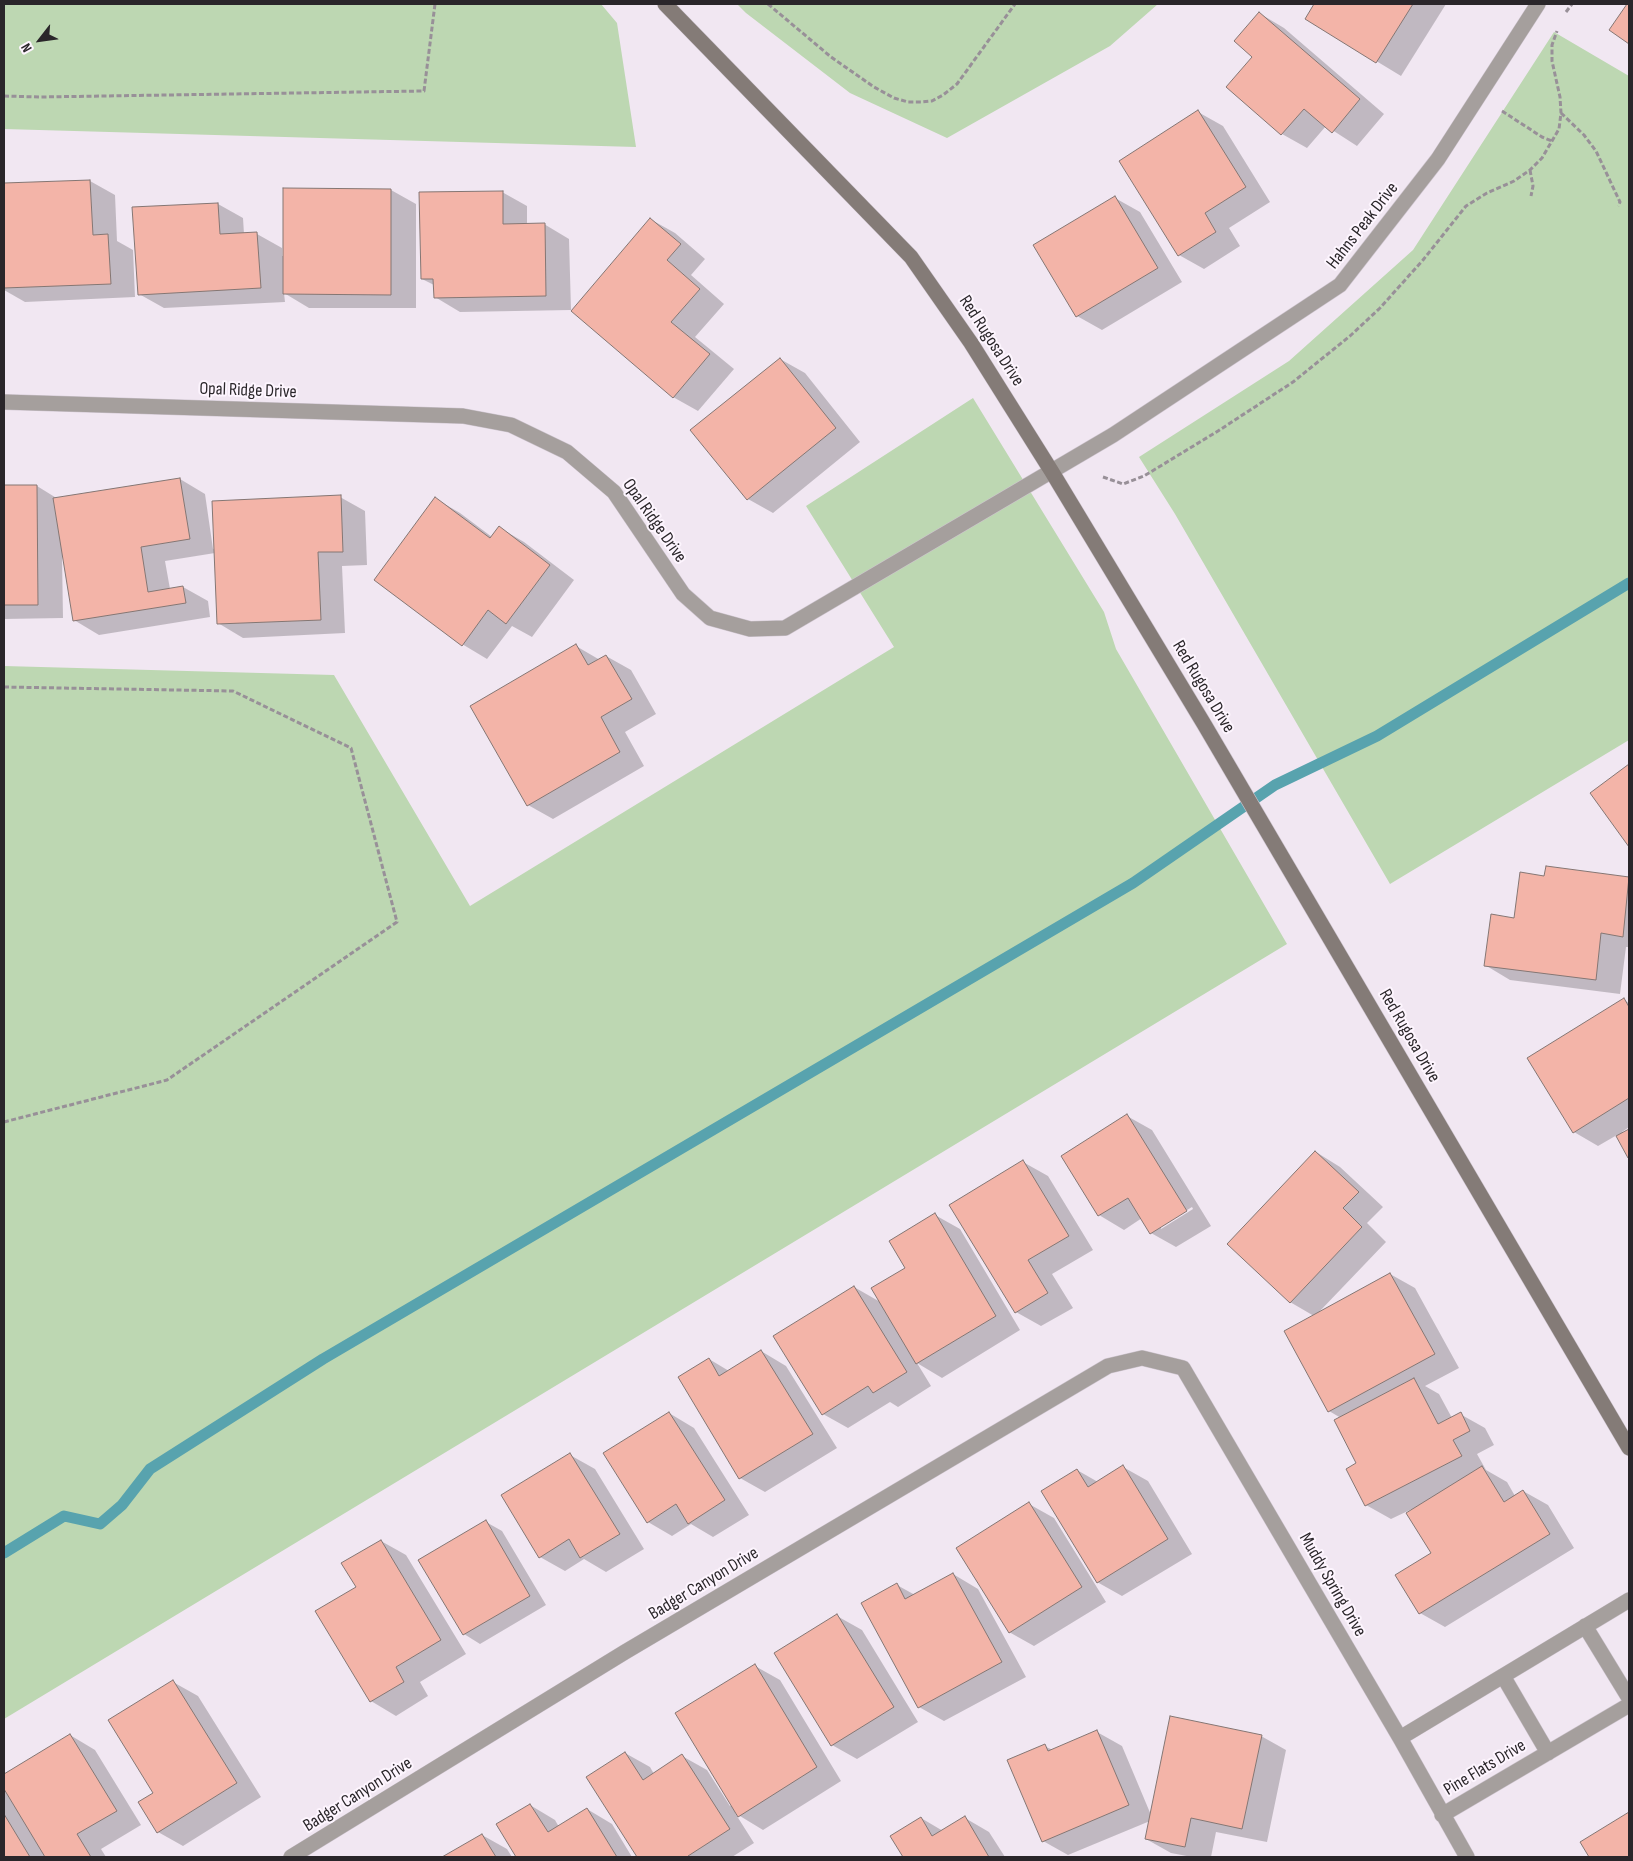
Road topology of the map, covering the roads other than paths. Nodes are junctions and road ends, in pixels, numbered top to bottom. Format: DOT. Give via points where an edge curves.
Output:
graph roads {
  1 [pos="666,4"];
  2 [pos="1538,4"];
  3 [pos="4,402"];
  4 [pos="1052,472"];
  5 [pos="1142,1358"];
  6 [pos="1629,1448"];
  7 [pos="1629,1600"];
  8 [pos="1585,1626"];
  9 [pos="1502,1676"];
  10 [pos="1629,1698"];
  11 [pos="1629,1705"];
  12 [pos="1400,1738"];
  13 [pos="1548,1753"];
  14 [pos="1442,1815"];
  15 [pos="311,1852"];
  16 [pos="291,1857"];
  17 [pos="1467,1857"];
  1 -- 4 [label="street, Red Rugosa Drive" via="911,257 971,343"];
  2 -- 4 [label="street, Hahns Peak Drive" via="1438,159 1340,285"];
  3 -- 4 [label="street, Opal Ridge Drive" via="463,416 511,425 567,452 614,492 683,594 710,618 750,629 785,628"];
  4 -- 6 [label="street, Red Rugosa Drive" via="1306,896"];
  5 -- 12 [label="street, Muddy Spring Drive" via="1183,1368"];
  5 -- 15 [label="street, Badger Canyon Drive" via="1108,1366 634,1647"];
  7 -- 8 [label="street"];
  8 -- 9 [label="street"];
  8 -- 10 [label="street"];
  9 -- 12 [label="street"];
  9 -- 13 [label="street, Pine Flats Drive"];
  11 -- 13 [label="street, Pine Flats Drive"];
  12 -- 14 [label="street, Muddy Spring Drive"];
  13 -- 14 [label="street, Pine Flats Drive"];
  14 -- 17 [label="street, Muddy Spring Drive"];
  15 -- 16 [label="street, Badger Canyon Drive"];
}
